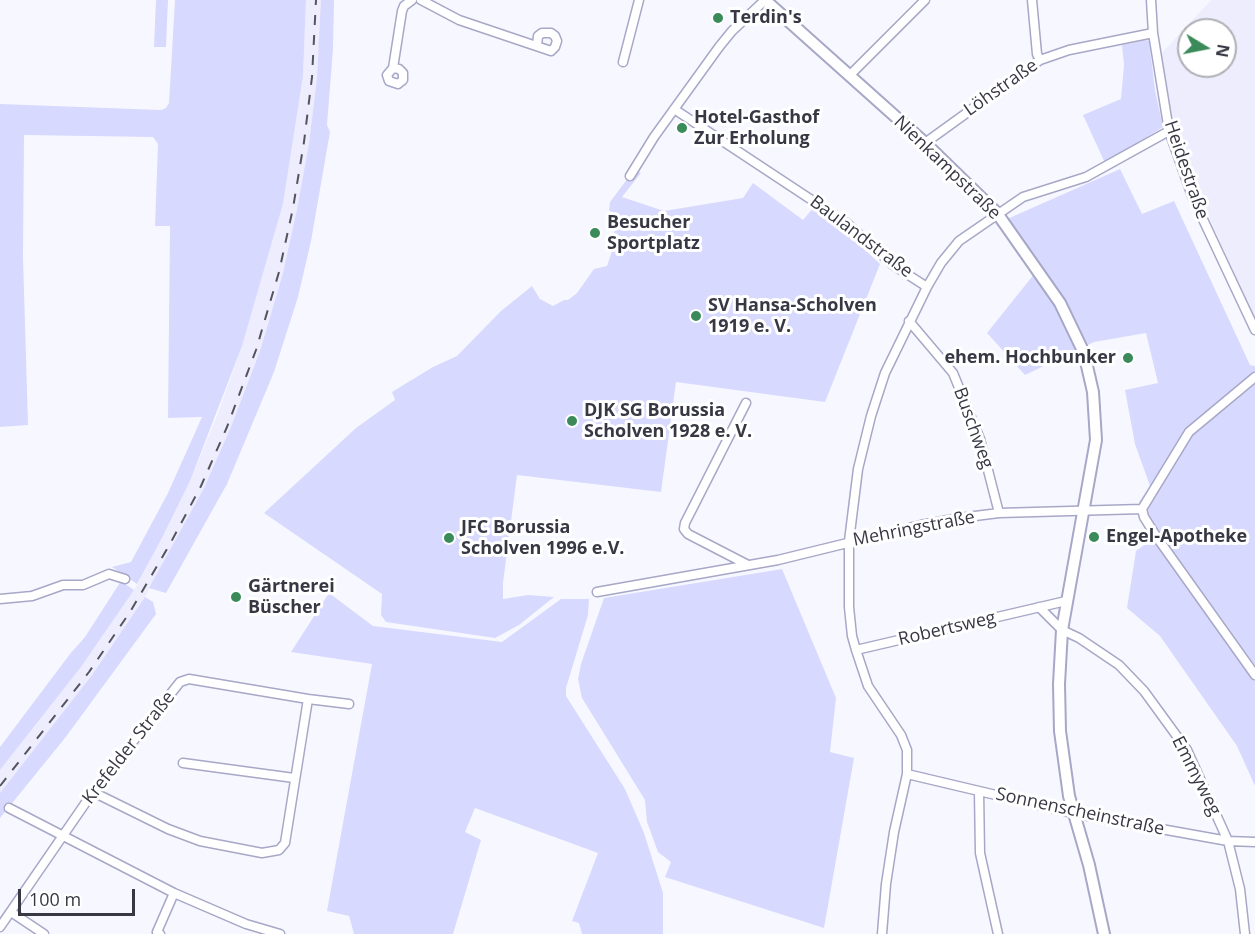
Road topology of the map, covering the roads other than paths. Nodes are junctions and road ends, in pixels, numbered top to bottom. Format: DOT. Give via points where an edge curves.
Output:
graph roads {
  1 [pos="412,0"];
  2 [pos="421,0"];
  3 [pos="639,0"];
  4 [pos="765,0"];
  5 [pos="924,0"];
  6 [pos="1032,0"];
  7 [pos="1151,0"];
  8 [pos="1153,33"];
  9 [pos="537,46"];
  10 [pos="1040,60"];
  11 [pos="623,62"];
  12 [pos="393,68"];
  13 [pos="849,76"];
  14 [pos="674,109"];
  15 [pos="1169,131"];
  16 [pos="925,143"];
  17 [pos="630,176"];
  18 [pos="997,213"];
  19 [pos="927,287"];
  20 [pos="909,321"];
  21 [pos="1255,330"];
  22 [pos="1255,377"];
  23 [pos="746,403"];
  24 [pos="1142,509"];
  25 [pos="1084,510"];
  26 [pos="999,513"];
  27 [pos="849,541"];
  28 [pos="748,566"];
  29 [pos="124,579"];
  30 [pos="597,592"];
  31 [pos="0,599"];
  32 [pos="1066,601"];
  33 [pos="1039,607"];
  34 [pos="1062,630"];
  35 [pos="856,650"];
  36 [pos="1255,675"];
  37 [pos="308,699"];
  38 [pos="349,704"];
  39 [pos="183,763"];
  40 [pos="907,774"];
  41 [pos="294,778"];
  42 [pos="979,791"];
  43 [pos="93,792"];
  44 [pos="9,808"];
  45 [pos="1072,813"];
  46 [pos="63,836"];
  47 [pos="1228,841"];
  48 [pos="1255,843"];
  49 [pos="174,893"];
  50 [pos="11,912"];
  51 [pos="0,927"];
  52 [pos="44,934"];
  53 [pos="160,934"];
  54 [pos="279,934"];
  55 [pos="882,934"];
  56 [pos="998,934"];
  57 [pos="1104,934"];
  58 [pos="1245,934"];
  1 -- 12 [label="street" via="402,10"];
  2 -- 9 [label="street" via="459,20"];
  3 -- 11 [label="street"];
  4 -- 13 [label="street, Nienkampstraße"];
  4 -- 14 [label="street" via="732,31"];
  5 -- 13 [label="street"];
  6 -- 10 [label="street"];
  7 -- 8 [label="street, Heidestraße"];
  8 -- 10 [label="street, Löhstraße"];
  8 -- 15 [label="street, Heidestraße"];
  10 -- 16 [label="street, Löhstraße"];
  13 -- 16 [label="street, Nienkampstraße"];
  14 -- 17 [label="street"];
  14 -- 19 [label="street, Baulandstraße" via="849,224 892,265"];
  15 -- 18 [label="street" via="1086,177 1023,197"];
  15 -- 21 [label="street, Heidestraße" via="1192,196"];
  16 -- 18 [label="street, Nienkampstraße"];
  18 -- 19 [label="street" via="959,242 941,262"];
  18 -- 25 [label="street, Nienkampstraße" via="1060,303 1084,353 1093,392 1096,440"];
  19 -- 20 [label="street"];
  20 -- 26 [label="street, Buschweg" via="953,373 980,439"];
  20 -- 27 [label="street" via="871,416 858,470"];
  22 -- 24 [label="street" via="1189,432"];
  23 -- 28 [label="street" via="684,529"];
  24 -- 25 [label="street, Mehringstraße"];
  24 -- 36 [label="street" via="1143,517"];
  25 -- 26 [label="street, Mehringstraße"];
  25 -- 32 [label="street, Nienkampstraße"];
  26 -- 27 [label="street, Mehringstraße"];
  27 -- 28 [label="street, Mehringstraße"];
  27 -- 35 [label="street" via="849,607"];
  28 -- 30 [label="street, Mehringstraße"];
  29 -- 31 [label="street" via="110,574 83,585 63,585 32,596"];
  32 -- 33 [label="street, Robertsweg"];
  32 -- 34 [label="street, Nienkampstraße"];
  33 -- 34 [label="street"];
  33 -- 35 [label="street, Robertsweg"];
  34 -- 45 [label="street, Nienkampstraße" via="1060,731"];
  34 -- 47 [label="street, Emmyweg" via="1119,665 1144,691 1187,750"];
  35 -- 40 [label="street" via="868,686 901,735 907,750"];
  37 -- 38 [label="street, Krefelder Straße"];
  37 -- 41 [label="street"];
  37 -- 43 [label="street, Krefelder Straße" via="189,679 180,682"];
  39 -- 41 [label="street"];
  40 -- 42 [label="street, Sonnenscheinstraße"];
  40 -- 55 [label="street" via="894,832"];
  41 -- 43 [label="street" via="285,843 275,852 262,853 200,841"];
  42 -- 45 [label="street, Sonnenscheinstraße"];
  42 -- 56 [label="street" via="980,854"];
  43 -- 46 [label="street, Krefelder Straße"];
  44 -- 46 [label="street"];
  45 -- 47 [label="street, Sonnenscheinstraße"];
  45 -- 57 [label="street, Nienkampstraße" via="1089,865"];
  46 -- 49 [label="street"];
  46 -- 50 [label="street, Krefelder Straße"];
  47 -- 48 [label="street, Sonnenscheinstraße"];
  47 -- 58 [label="street, Emmyweg" via="1240,889"];
  49 -- 53 [label="street" via="157,932"];
  49 -- 54 [label="street"];
  50 -- 51 [label="street, Krefelder Straße"];
  50 -- 52 [label="street"];
}
